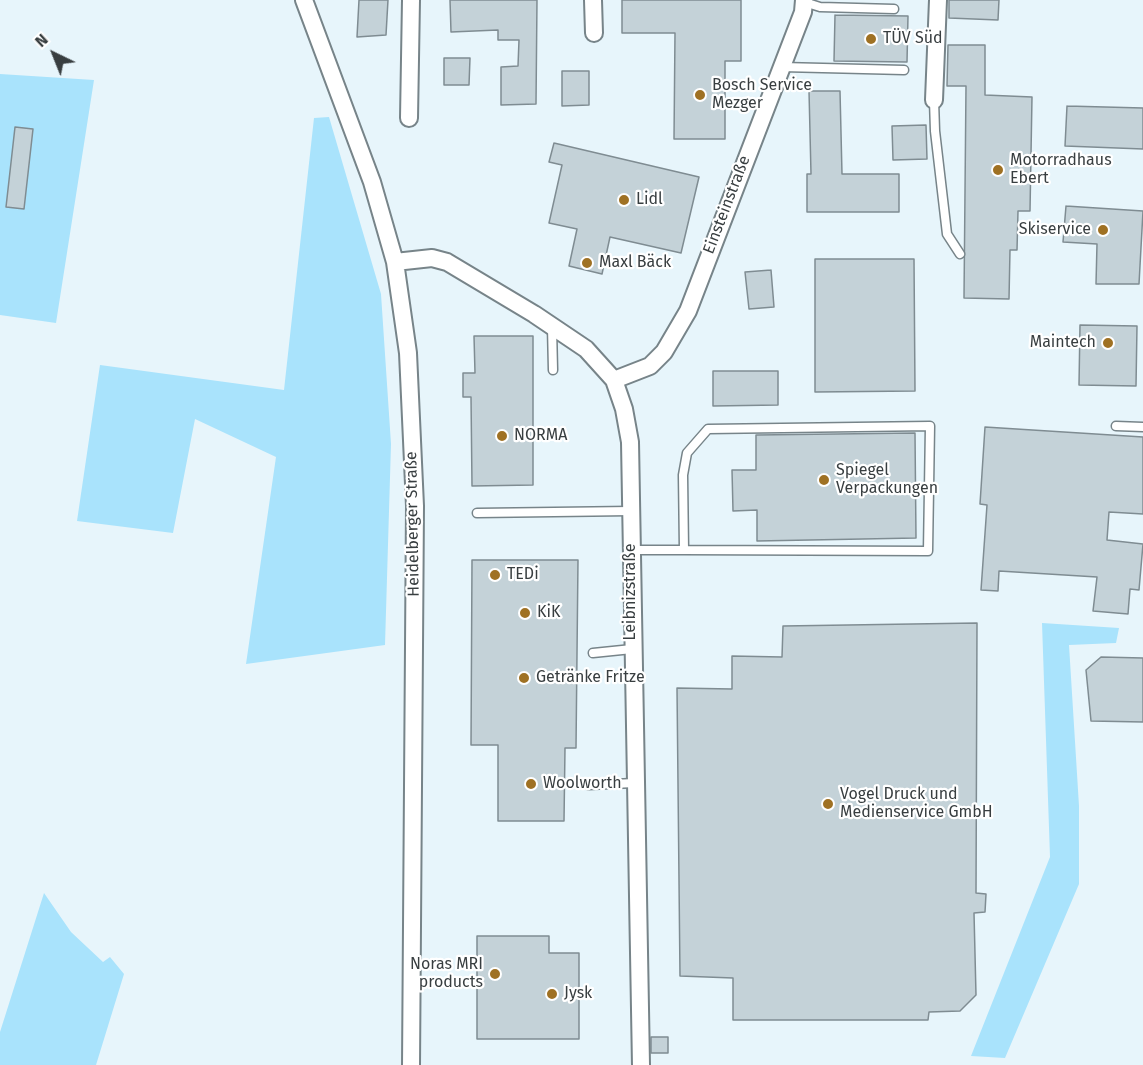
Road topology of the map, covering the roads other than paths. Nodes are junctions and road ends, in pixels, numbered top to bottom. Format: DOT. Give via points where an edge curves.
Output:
graph roads {
  1 [pos="304,0"];
  2 [pos="411,0"];
  3 [pos="594,0"];
  4 [pos="938,0"];
  5 [pos="804,1"];
  6 [pos="894,9"];
  7 [pos="594,33"];
  8 [pos="781,67"];
  9 [pos="904,70"];
  10 [pos="934,100"];
  11 [pos="409,118"];
  12 [pos="960,254"];
  13 [pos="395,262"];
  14 [pos="552,327"];
  15 [pos="553,370"];
  16 [pos="614,380"];
  17 [pos="1116,426"];
  18 [pos="1143,427"];
  19 [pos="631,512"];
  20 [pos="477,513"];
  21 [pos="631,550"];
  22 [pos="684,550"];
  23 [pos="632,649"];
  24 [pos="593,653"];
  25 [pos="635,783"];
  26 [pos="588,785"];
  27 [pos="411,1065"];
  28 [pos="641,1065"];
  1 -- 13 [label="street, Heidelberger Straße" via="372,182"];
  2 -- 11 [label="street"];
  3 -- 7 [label="street"];
  4 -- 10 [label="street"];
  5 -- 6 [label="lane" via="820,7"];
  5 -- 8 [label="street, Einsteinstraße"];
  8 -- 9 [label="lane"];
  8 -- 16 [label="street, Einsteinstraße" via="688,311 664,352 650,366"];
  10 -- 12 [label="lane" via="947,234"];
  13 -- 14 [label="street, Leibnizstraße" via="432,258 447,262"];
  13 -- 27 [label="street, Heidelberger Straße" via="408,353 415,506"];
  14 -- 15 [label="lane"];
  14 -- 16 [label="street, Leibnizstraße" via="586,350"];
  16 -- 19 [label="street, Leibnizstraße" via="630,442"];
  17 -- 18 [label="lane"];
  19 -- 20 [label="lane"];
  19 -- 21 [label="street, Leibnizstraße"];
  21 -- 22 [label="lane"];
  21 -- 23 [label="street, Leibnizstraße"];
  22 -- 22 [label="lane" via="928,551 930,426 708,429 687,453 683,475"];
  23 -- 24 [label="lane"];
  23 -- 25 [label="street, Leibnizstraße"];
  25 -- 26 [label="lane"];
  25 -- 28 [label="street, Leibnizstraße"];
}
